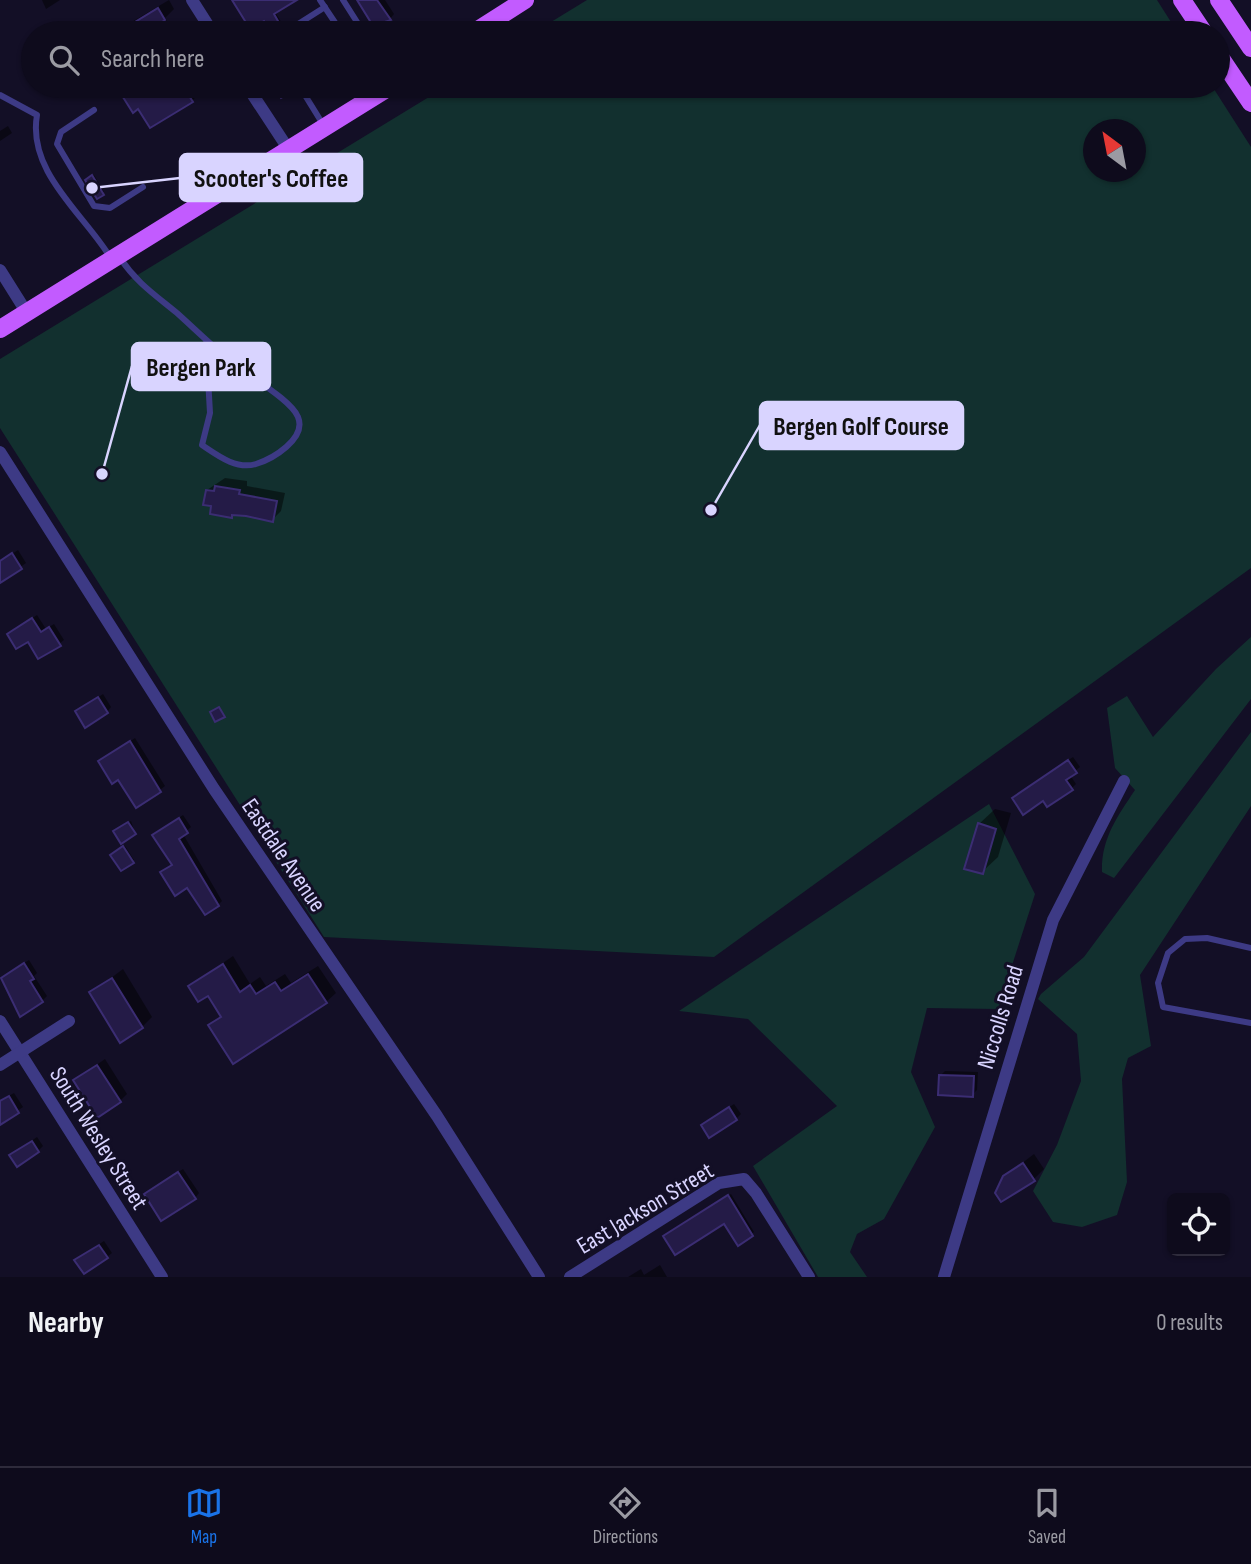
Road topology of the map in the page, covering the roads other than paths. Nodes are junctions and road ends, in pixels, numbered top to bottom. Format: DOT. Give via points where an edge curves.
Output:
graph roads {
  1 [pos="192,0"];
  2 [pos="320,0"];
  3 [pos="343,0"];
  4 [pos="525,0"];
  5 [pos="1182,0"];
  6 [pos="1219,0"];
  7 [pos="325,7"];
  8 [pos="205,21"];
  9 [pos="303,21"];
  10 [pos="334,21"];
  11 [pos="356,21"];
  12 [pos="492,21"];
  13 [pos="1196,21"];
  14 [pos="1251,48"];
  15 [pos="1230,70"];
  16 [pos="0,95"];
  17 [pos="1249,95"];
  18 [pos="255,98"];
  19 [pos="307,98"];
  20 [pos="368,98"];
  21 [pos="94,110"];
  22 [pos="325,128"];
  23 [pos="289,150"];
  24 [pos="143,187"];
  25 [pos="115,258"];
  26 [pos="0,270"];
  27 [pos="27,313"];
  28 [pos="0,329"];
  29 [pos="206,343"];
  30 [pos="0,452"];
  31 [pos="1124,781"];
  32 [pos="1251,948"];
  33 [pos="0,1021"];
  34 [pos="69,1021"];
  35 [pos="1251,1023"];
  36 [pos="20,1053"];
  37 [pos="0,1065"];
  38 [pos="162,1277"];
  39 [pos="539,1277"];
  40 [pos="570,1277"];
  41 [pos="809,1277"];
  42 [pos="944,1277"];
  1 -- 8 [label="street"];
  2 -- 7 [label="lane"];
  3 -- 11 [label="lane"];
  4 -- 12 [label="main road"];
  5 -- 13 [label="main road"];
  6 -- 14 [label="main road"];
  7 -- 9 [label="lane"];
  7 -- 10 [label="lane"];
  15 -- 17 [label="main road"];
  16 -- 25 [label="lane" via="37,115 34,133 40,158"];
  18 -- 23 [label="street"];
  19 -- 22 [label="lane"];
  20 -- 22 [label="main road"];
  21 -- 24 [label="lane" via="61,132 57,144 94,206 110,208"];
  22 -- 23 [label="main road"];
  23 -- 25 [label="main road"];
  25 -- 27 [label="main road"];
  25 -- 29 [label="lane"];
  26 -- 27 [label="street"];
  27 -- 28 [label="main road"];
  29 -- 29 [label="lane" via="298,416 298,435 289,445 246,466 202,445 210,413"];
  30 -- 39 [label="street, Eastdale Avenue" via="214,789 437,1116"];
  31 -- 42 [label="street, Niccolls Road" via="1049,933"];
  32 -- 35 [label="lane" via="1207,938 1185,939 1168,953 1158,983 1163,1007"];
  33 -- 36 [label="street, South Wesley Street"];
  34 -- 36 [label="street"];
  36 -- 37 [label="street"];
  36 -- 38 [label="street, South Wesley Street"];
  40 -- 41 [label="street, East Jackson Street" via="719,1183 744,1179"];
}
